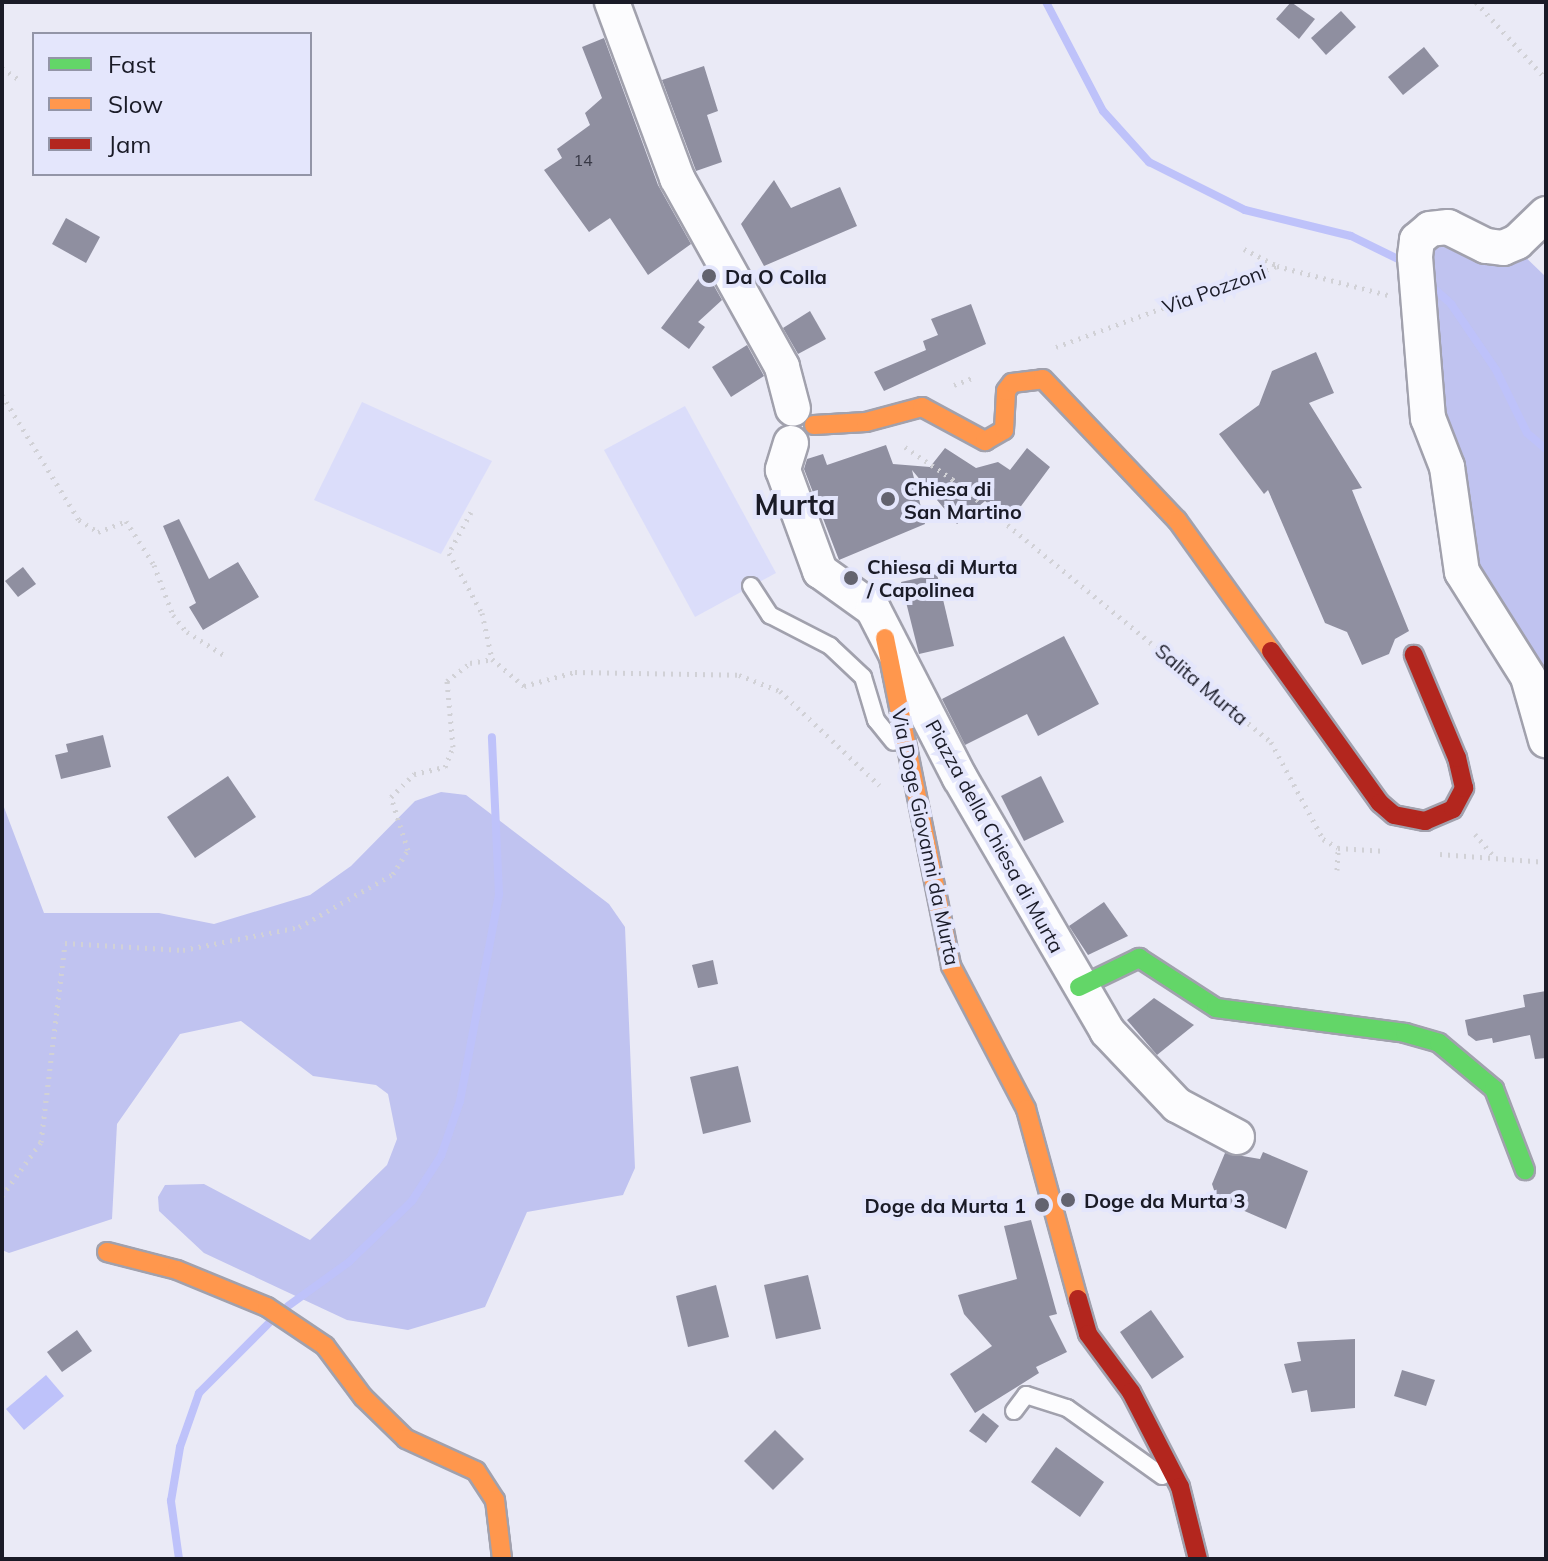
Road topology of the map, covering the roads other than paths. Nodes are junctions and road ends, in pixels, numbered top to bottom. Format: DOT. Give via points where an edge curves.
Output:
graph roads {
  1 [pos="612,2"];
  2 [pos="1546,214"];
  3 [pos="799,425"];
  4 [pos="751,586"];
  5 [pos="885,638"];
  6 [pos="1414,655"];
  7 [pos="1546,740"];
  8 [pos="903,744"];
  9 [pos="1079,987"];
  10 [pos="1237,1137"];
  11 [pos="1525,1170"];
  12 [pos="107,1252"];
  13 [pos="1014,1411"];
  14 [pos="1180,1487"];
  15 [pos="502,1559"];
  16 [pos="1198,1559"];
  1 -- 3 [label="street" via="677,178 782,367"];
  2 -- 7 [label="street" via="1503,248 1486,246 1448,227 1430,229 1415,247 1428,418 1447,467 1462,572 1528,677"];
  3 -- 5 [label="street, Piazza della Chiesa di Murta" via="783,470 820,571 865,600"];
  3 -- 6 [label="street" via="866,422 922,407 976,438 996,438 1004,430 1006,391 1012,383 1043,379 1177,520 1380,803 1394,815 1425,821 1453,809 1464,788 1457,758"];
  4 -- 8 [label="lane" via="770,615 830,646 863,677 876,720 890,742"];
  5 -- 8 [label="street, Via Doge Giovanni da Murta"];
  5 -- 9 [label="street, Piazza della Chiesa di Murta"];
  8 -- 14 [label="street, Via Doge Giovanni da Murta" via="951,966 1026,1109 1088,1334 1131,1392"];
  9 -- 10 [label="street, Piazza della Chiesa di Murta" via="1107,1031 1177,1105"];
  9 -- 11 [label="street" via="1139,958 1216,1008 1405,1033 1439,1043 1494,1089"];
  12 -- 15 [label="street" via="177,1270 267,1307 325,1346 363,1397 406,1439 476,1471 495,1500"];
  13 -- 14 [label="lane" via="1026,1395 1067,1408"];
  14 -- 16 [label="street, Via Doge Giovanni da Murta"];
}
